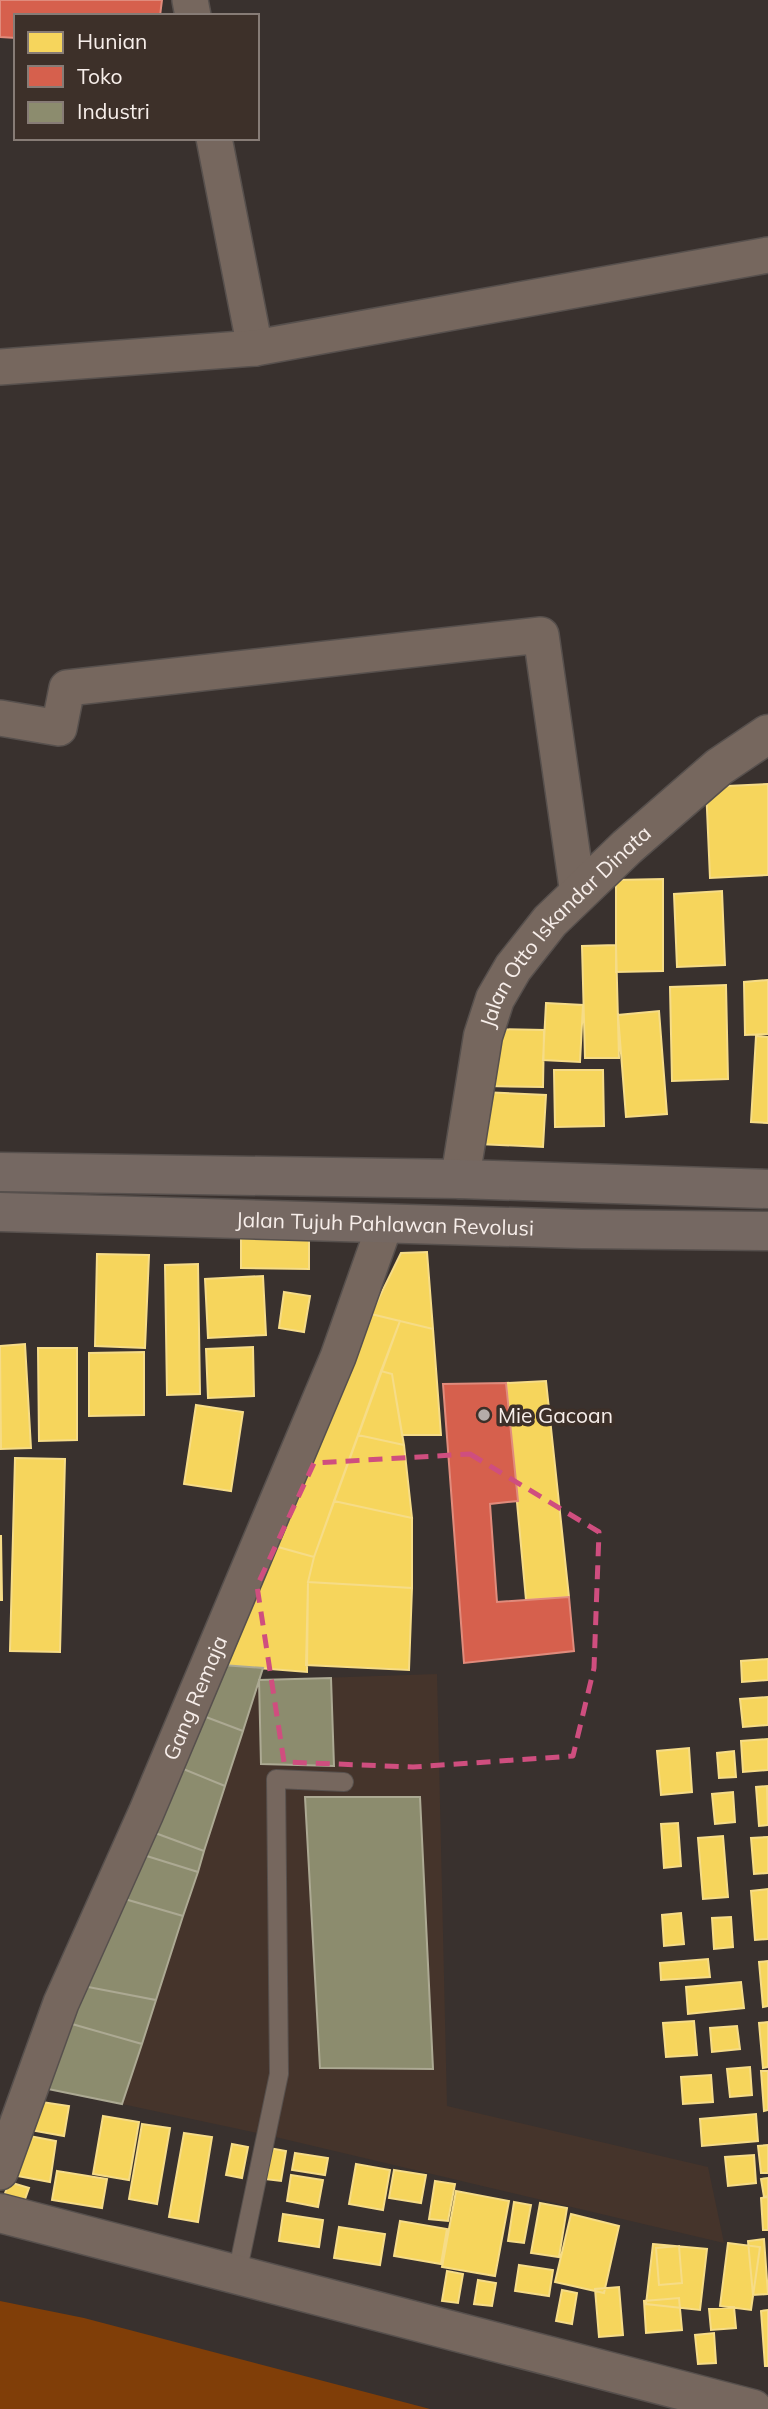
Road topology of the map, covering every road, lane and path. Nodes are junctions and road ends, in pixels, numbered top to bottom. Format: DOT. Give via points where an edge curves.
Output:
graph roads {
  1 [pos="214,140"];
  2 [pos="768,255"];
  3 [pos="255,348"];
  4 [pos="0,368"];
  5 [pos="0,718"];
  6 [pos="768,734"];
  7 [pos="578,894"];
  8 [pos="0,1172"];
  9 [pos="460,1179"];
  10 [pos="768,1189"];
  11 [pos="0,1212"];
  12 [pos="385,1224"];
  13 [pos="768,1231"];
  14 [pos="344,1782"];
  15 [pos="0,2172"];
  16 [pos="0,2213"];
  17 [pos="237,2274"];
  18 [pos="752,2409"];
  1 -- 3 [label="street"];
  2 -- 3 [label="street"];
  3 -- 4 [label="street"];
  5 -- 7 [label="street" via="59,729 66,688 541,635"];
  6 -- 7 [label="street, Jalan Otto Iskandar Dinata" via="719,767"];
  7 -- 9 [label="street, Jalan Otto Iskandar Dinata" via="550,921 495,999 483,1036"];
  8 -- 9 [label="main road, Jalan Tujuh Pahlawan Revolusi"];
  9 -- 10 [label="main road, Jalan Tujuh Pahlawan Revolusi"];
  11 -- 12 [label="main road, Jalan Tujuh Pahlawan Revolusi"];
  12 -- 13 [label="main road, Jalan Tujuh Pahlawan Revolusi"];
  12 -- 15 [label="street, Gang Remaja" via="338,1357 152,1801 61,2003"];
  14 -- 17 [label="lane" via="276,1780 279,2074"];
  16 -- 17 [label="street"];
  17 -- 18 [label="street"];
}
